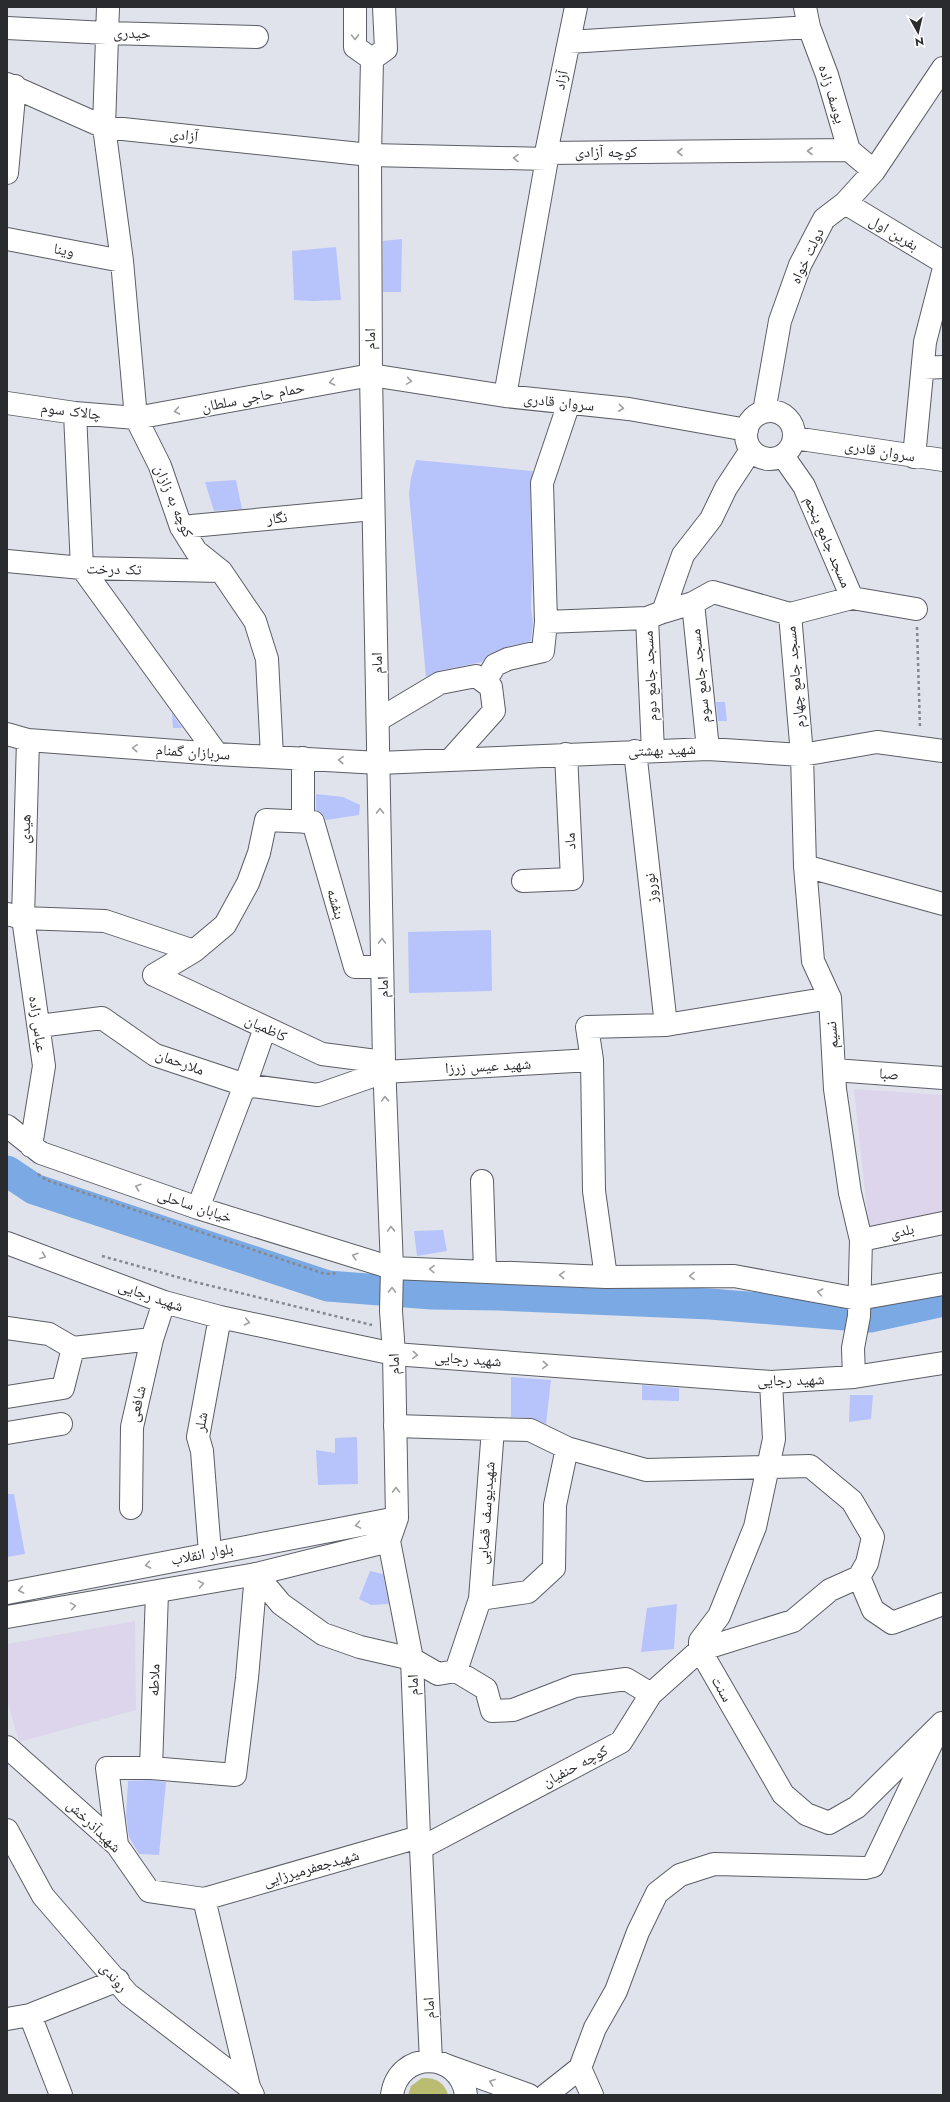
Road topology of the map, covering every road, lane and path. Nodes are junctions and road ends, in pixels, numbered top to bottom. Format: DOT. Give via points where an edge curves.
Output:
graph roads {
  1 [pos="108,7"];
  2 [pos="355,7"];
  3 [pos="384,7"];
  4 [pos="576,7"];
  5 [pos="807,17"];
  6 [pos="7,28"];
  7 [pos="107,33"];
  8 [pos="257,36"];
  9 [pos="569,42"];
  10 [pos="372,59"];
  11 [pos="943,68"];
  12 [pos="11,85"];
  13 [pos="104,127"];
  14 [pos="849,150"];
  15 [pos="370,155"];
  16 [pos="546,156"];
  17 [pos="874,171"];
  18 [pos="7,173"];
  19 [pos="845,203"];
  20 [pos="7,239"];
  21 [pos="122,261"];
  22 [pos="943,262"];
  23 [pos="943,272"];
  24 [pos="933,367"];
  25 [pos="370,375"];
  26 [pos="505,396"];
  27 [pos="7,403"];
  28 [pos="569,403"];
  29 [pos="764,412"];
  30 [pos="75,413"];
  31 [pos="136,418"];
  32 [pos="749,440"];
  33 [pos="789,447"];
  34 [pos="914,457"];
  35 [pos="943,460"];
  36 [pos="373,509"];
  37 [pos="182,527"];
  38 [pos="7,561"];
  39 [pos="82,568"];
  40 [pos="221,571"];
  41 [pos="852,598"];
  42 [pos="693,603"];
  43 [pos="916,609"];
  44 [pos="790,614"];
  45 [pos="655,615"];
  46 [pos="546,622"];
  47 [pos="485,682"];
  48 [pos="378,720"];
  49 [pos="7,734"];
  50 [pos="28,740"];
  51 [pos="708,749"];
  52 [pos="921,749"];
  53 [pos="644,751"];
  54 [pos="943,751"];
  55 [pos="217,754"];
  56 [pos="566,754"];
  57 [pos="802,755"];
  58 [pos="272,756"];
  59 [pos="303,758"];
  60 [pos="451,759"];
  61 [pos="379,763"];
  62 [pos="303,822"];
  63 [pos="16,834"];
  64 [pos="805,866"];
  65 [pos="523,881"];
  66 [pos="943,904"];
  67 [pos="15,916"];
  68 [pos="194,951"];
  69 [pos="382,967"];
  70 [pos="830,998"];
  71 [pos="666,1025"];
  72 [pos="39,1026"];
  73 [pos="265,1028"];
  74 [pos="592,1060"];
  75 [pos="384,1067"];
  76 [pos="834,1070"];
  77 [pos="943,1078"];
  78 [pos="245,1085"];
  79 [pos="7,1126"];
  80 [pos="32,1146"];
  81 [pos="482,1181"];
  82 [pos="198,1208"];
  83 [pos="943,1222"];
  84 [pos="861,1240"];
  85 [pos="7,1243"];
  86 [pos="97,1255"];
  87 [pos="392,1268"];
  88 [pos="485,1271"];
  89 [pos="606,1277"];
  90 [pos="943,1284"];
  91 [pos="164,1302"];
  92 [pos="859,1307"];
  93 [pos="220,1317"];
  94 [pos="392,1321"];
  95 [pos="7,1328"];
  96 [pos="152,1339"];
  97 [pos="73,1348"];
  98 [pos="394,1354"];
  99 [pos="943,1363"];
  100 [pos="854,1378"];
  101 [pos="771,1382"];
  102 [pos="7,1397"];
  103 [pos="61,1424"];
  104 [pos="395,1426"];
  105 [pos="493,1430"];
  106 [pos="7,1433"];
  107 [pos="567,1448"];
  108 [pos="768,1467"];
  109 [pos="132,1508"];
  110 [pos="397,1518"];
  111 [pos="389,1541"];
  112 [pos="210,1552"];
  113 [pos="256,1574"];
  114 [pos="859,1577"];
  115 [pos="7,1592"];
  116 [pos="157,1592"];
  117 [pos="480,1599"];
  118 [pos="943,1604"];
  119 [pos="7,1617"];
  120 [pos="700,1650"];
  121 [pos="412,1660"];
  122 [pos="456,1671"];
  123 [pos="651,1694"];
  124 [pos="942,1723"];
  125 [pos="7,1747"];
  126 [pos="150,1768"];
  127 [pos="7,1830"];
  128 [pos="420,1843"];
  129 [pos="117,1845"];
  130 [pos="204,1899"];
  131 [pos="118,1980"];
  132 [pos="30,2014"];
  133 [pos="7,2019"];
  134 [pos="440,2063"];
  135 [pos="580,2068"];
  136 [pos="395,2086"];
  137 [pos="251,2091"];
  138 [pos="61,2095"];
  139 [pos="380,2095"];
  140 [pos="466,2095"];
  141 [pos="529,2095"];
  142 [pos="546,2095"];
  143 [pos="592,2095"];
  1 -- 7 [label="street"];
  2 -- 10 [label="street, one-way" via="355,47"];
  3 -- 10 [label="street" via="386,49"];
  4 -- 9 [label="street, آزاد"];
  5 -- 9 [label="street"];
  5 -- 14 [label="street, یوسف زاده"];
  6 -- 7 [label="street, حیدری"];
  7 -- 8 [label="street, حیدری"];
  7 -- 13 [label="street"];
  9 -- 16 [label="street, آزاد"];
  10 -- 15 [label="street, امام"];
  11 -- 17 [label="street, دولت خواه"];
  12 -- 13 [label="street, آزادی"];
  12 -- 18 [label="street"];
  13 -- 15 [label="street, آزادی"];
  13 -- 21 [label="street"];
  14 -- 16 [label="street, کوچه آزادی, one-way"];
  14 -- 17 [label="street"];
  16 -- 15 [label="street, کوچه آزادی, one-way"];
  15 -- 25 [label="street, امام"];
  16 -- 26 [label="street, آزاد"];
  17 -- 19 [label="street, دولت خواه"];
  19 -- 22 [label="street, بفرین اول"];
  19 -- 29 [label="street, دولت خواه" via="824,219 800,264 780,321"];
  20 -- 21 [label="street, وینا"];
  21 -- 31 [label="street"];
  23 -- 24 [label="street" via="925,342"];
  24 -- 34 [label="street"];
  25 -- 26 [label="street, سروان قادری, one-way"];
  25 -- 31 [label="street, حمام حاجی سلطان, one-way"];
  25 -- 36 [label="street, امام"];
  26 -- 28 [label="street, سروان قادری"];
  27 -- 30 [label="street, چالاک سوم"];
  28 -- 32 [label="street, سروان قادری, one-way" via="629,409"];
  28 -- 46 [label="street" via="542,483"];
  29 -- 32 [label="street" via="753,418"];
  29 -- 33 [label="street" via="780,413 791,423"];
  30 -- 31 [label="street, چالاک سوم"];
  30 -- 39 [label="street"];
  31 -- 37 [label="street, کوچه به زازان" via="160,466"];
  32 -- 33 [label="street" via="756,454 769,459"];
  32 -- 45 [label="street" via="711,519 683,555"];
  33 -- 34 [label="street, سروان قادری"];
  33 -- 41 [label="street, مسجد جامع پنجم"];
  34 -- 35 [label="street, سروان قادری"];
  36 -- 37 [label="street, نگار"];
  36 -- 48 [label="street, امام"];
  37 -- 40 [label="street, کوچه به زازان" via="196,551"];
  38 -- 39 [label="street, تک درخت"];
  39 -- 40 [label="street, تک درخت"];
  39 -- 55 [label="street"];
  40 -- 58 [label="street, کوچه به زازان" via="255,621 266,659"];
  41 -- 43 [label="street, مسجد جامع پنجم"];
  41 -- 44 [label="street, مسجد جامع چهارم"];
  42 -- 44 [label="street" via="713,592"];
  42 -- 45 [label="street"];
  42 -- 51 [label="street, مسجد جامع سوم"];
  43 -- 52 [label="path"];
  44 -- 57 [label="street, مسجد جامع چهارم"];
  45 -- 46 [label="street"];
  45 -- 53 [label="street, مسجد جامع دوم"];
  46 -- 47 [label="street" via="543,652 508,659 495,665"];
  47 -- 48 [label="street" via="476,676 440,683"];
  47 -- 60 [label="street" via="491,687 494,711"];
  48 -- 61 [label="street, امام"];
  49 -- 50 [label="street, سربازان گمنام"];
  55 -- 50 [label="street, سربازان گمنام, one-way"];
  50 -- 63 [label="street, هیدی"];
  51 -- 53 [label="street, شهید بهشتی"];
  51 -- 57 [label="street, شهید بهشتی"];
  52 -- 54 [label="street, شهید بهشتی"];
  52 -- 57 [label="street, شهید بهشتی" via="877,742"];
  53 -- 56 [label="street, شهید بهشتی"];
  53 -- 71 [label="street, نوروز"];
  55 -- 58 [label="street, سربازان گمنام"];
  56 -- 60 [label="street, شهید بهشتی"];
  56 -- 65 [label="street, ماد" via="572,879"];
  57 -- 64 [label="street, نسیم"];
  58 -- 59 [label="street, سربازان گمنام"];
  61 -- 59 [label="street, سربازان گمنام, one-way"];
  59 -- 62 [label="street"];
  60 -- 61 [label="street, شهید بهشتی"];
  69 -- 61 [label="street, امام, one-way"];
  62 -- 68 [label="street" via="266,820 260,853 248,883 225,925"];
  62 -- 69 [label="street, بنفشه" via="313,822 355,967"];
  63 -- 67 [label="street, هیدی"];
  64 -- 66 [label="street"];
  64 -- 70 [label="street, نسیم" via="814,961"];
  67 -- 68 [label="street" via="105,921"];
  67 -- 72 [label="street, عباس زاده"];
  68 -- 73 [label="street, کاظمیان" via="154,975"];
  69 -- 75 [label="street, امام"];
  70 -- 71 [label="street"];
  70 -- 76 [label="street, نسیم"];
  71 -- 74 [label="street" via="587,1027"];
  72 -- 78 [label="street, ملارحمان" via="102,1018 155,1055"];
  72 -- 80 [label="street, عباس زاده" via="44,1066"];
  73 -- 75 [label="street, کاظمیان" via="322,1054"];
  73 -- 78 [label="street"];
  74 -- 75 [label="street, شهید عیس زرزا"];
  74 -- 89 [label="street" via="594,1191"];
  75 -- 78 [label="street, ملارحمان" via="318,1095"];
  87 -- 75 [label="street, امام, one-way"];
  76 -- 77 [label="street, صبا"];
  76 -- 84 [label="street, نسیم" via="850,1193"];
  78 -- 82 [label="street"];
  79 -- 80 [label="street, خیابان ساحلی"];
  82 -- 80 [label="street, خیابان ساحلی, one-way" via="42,1153"];
  81 -- 88 [label="street"];
  87 -- 82 [label="street, خیابان ساحلی, one-way"];
  83 -- 84 [label="street, بلدی"];
  84 -- 92 [label="street, نسیم"];
  85 -- 91 [label="street, شهید رجایی, one-way"];
  86 -- 94 [label="path" via="195,1282"];
  88 -- 87 [label="street, خیابان ساحلی, one-way"];
  94 -- 87 [label="street, امام, one-way"];
  89 -- 88 [label="street, خیابان ساحلی, one-way"];
  92 -- 89 [label="street, خیابان ساحلی, one-way" via="734,1276"];
  90 -- 92 [label="street"];
  91 -- 93 [label="street, شهید رجایی"];
  91 -- 96 [label="street, شافعی"];
  92 -- 100 [label="street, نسیم" via="852,1348"];
  93 -- 98 [label="street, شهید رجایی, one-way"];
  93 -- 112 [label="street, شلر" via="198,1437 202,1451"];
  94 -- 98 [label="street, امام"];
  95 -- 97 [label="street" via="49,1334"];
  96 -- 97 [label="street"];
  96 -- 109 [label="street, شافعی" via="132,1427"];
  97 -- 102 [label="street" via="63,1388"];
  98 -- 101 [label="street, شهید رجایی, one-way"];
  98 -- 104 [label="street, امام"];
  99 -- 100 [label="street, شهید رجایی"];
  100 -- 101 [label="street, شهید رجایی"];
  101 -- 108 [label="street" via="774,1439"];
  103 -- 106 [label="street"];
  104 -- 105 [label="street"];
  110 -- 104 [label="street, امام, one-way"];
  105 -- 107 [label="street" via="530,1430"];
  105 -- 117 [label="street, شهیدیوسف قصابی"];
  107 -- 108 [label="street" via="646,1470"];
  107 -- 117 [label="street" via="555,1505 554,1568 528,1592"];
  108 -- 114 [label="street" via="810,1466 852,1501 874,1537 867,1563"];
  108 -- 120 [label="street" via="755,1527 719,1616 700,1641"];
  110 -- 111 [label="street, امام"];
  110 -- 112 [label="street, بلوار انقلاب, one-way"];
  111 -- 113 [label="street, بلوار انقلاب"];
  111 -- 121 [label="street, امام"];
  112 -- 115 [label="street, بلوار انقلاب, one-way"];
  116 -- 113 [label="street, بلوار انقلاب, one-way"];
  113 -- 121 [label="street" via="281,1604 323,1634 360,1647"];
  113 -- 126 [label="street" via="235,1776"];
  114 -- 118 [label="street" via="874,1610 892,1623"];
  114 -- 120 [label="street" via="830,1590 793,1621"];
  119 -- 116 [label="street, بلوار انقلاب, one-way"];
  116 -- 126 [label="street, ملاطه"];
  117 -- 122 [label="street, شهیدیوسف قصابی"];
  120 -- 123 [label="street, کوچه حنفیان"];
  120 -- 124 [label="street, سنت" via="783,1794 806,1814 829,1823 857,1807"];
  121 -- 122 [label="street" via="438,1674"];
  121 -- 128 [label="street, امام"];
  122 -- 123 [label="street" via="486,1690 492,1711 513,1710 575,1686 626,1679"];
  123 -- 128 [label="street, کوچه حنفیان" via="621,1742"];
  124 -- 135 [label="street" via="872,1866 865,1868 714,1864 680,1875 657,1892 638,1932 616,1991 596,2028"];
  125 -- 129 [label="street, شهیدآذرخش"];
  126 -- 129 [label="street" via="107,1768"];
  127 -- 131 [label="street, روندی" via="43,1896"];
  128 -- 130 [label="street, شهیدجعفرمیرزایی"];
  128 -- 134 [label="street, امام"];
  129 -- 130 [label="street, شهیدآذرخش" via="149,1891"];
  130 -- 137 [label="street"];
  131 -- 132 [label="street"];
  131 -- 137 [label="street, روندی" via="128,1994"];
  132 -- 133 [label="street"];
  132 -- 138 [label="street"];
  134 -- 136 [label="street" via="412,2065"];
  134 -- 140 [label="street" via="457,2073"];
  141 -- 134 [label="street, one-way"];
  135 -- 142 [label="street"];
  135 -- 143 [label="street"];
  136 -- 139 [label="street"];
}
